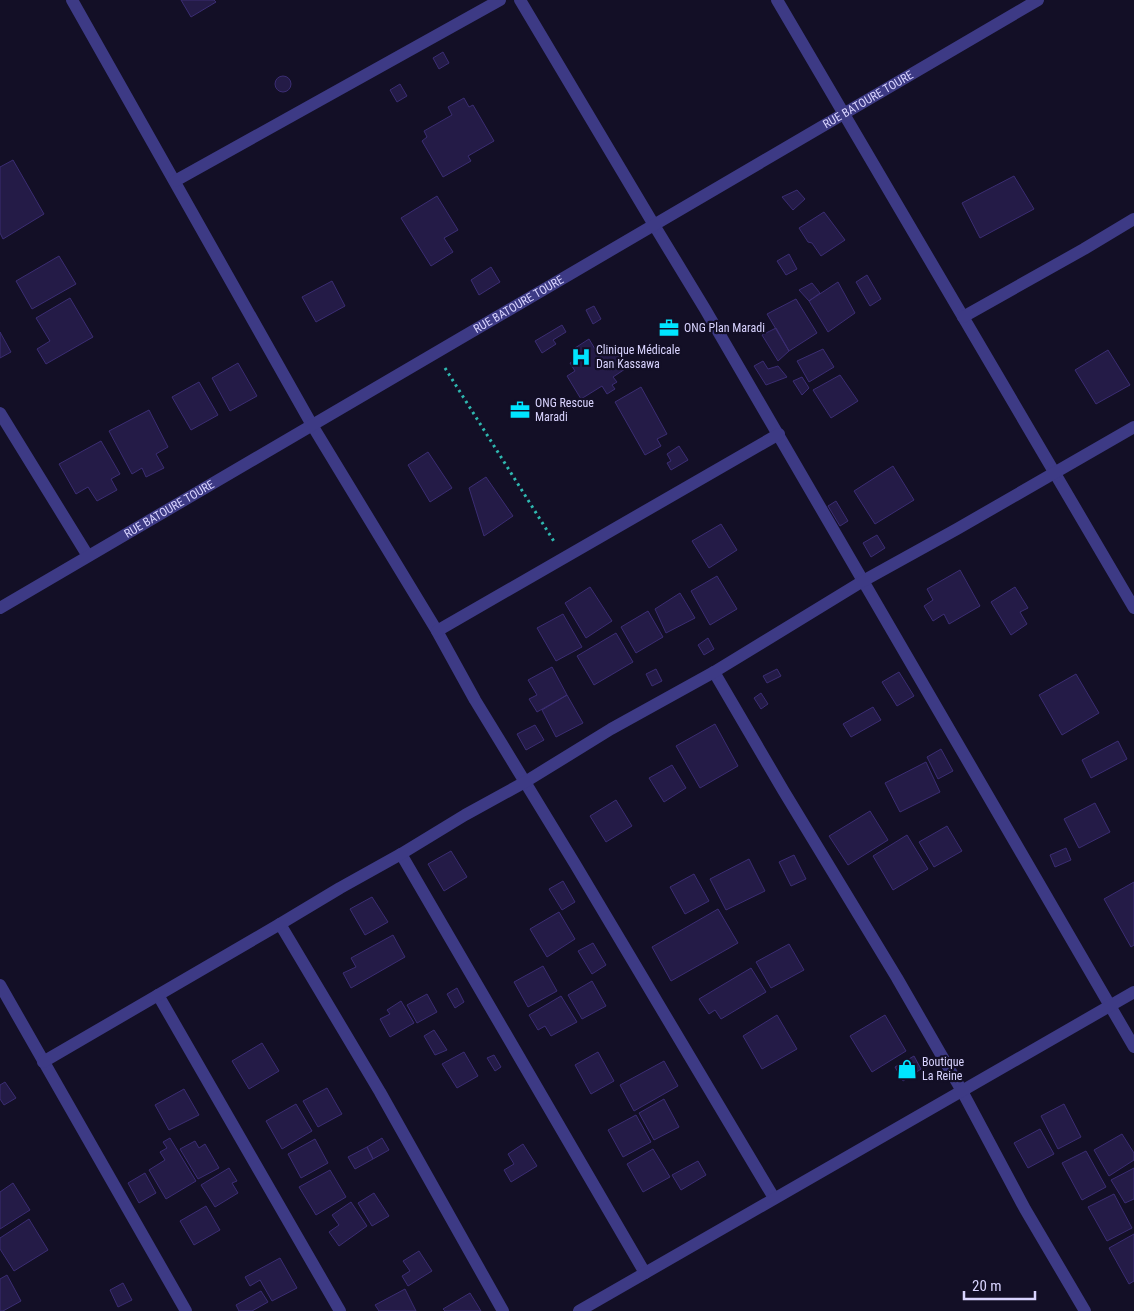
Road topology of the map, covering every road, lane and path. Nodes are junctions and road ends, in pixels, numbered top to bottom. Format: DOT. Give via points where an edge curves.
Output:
graph roads {
  1 [pos="72,0"];
  2 [pos="500,0"];
  3 [pos="520,0"];
  4 [pos="777,0"];
  5 [pos="1038,0"];
  6 [pos="844,114"];
  7 [pos="175,181"];
  8 [pos="1134,219"];
  9 [pos="654,225"];
  10 [pos="963,317"];
  11 [pos="436,353"];
  12 [pos="0,413"];
  13 [pos="312,425"];
  14 [pos="1134,427"];
  15 [pos="779,434"];
  16 [pos="1054,472"];
  17 [pos="88,556"];
  18 [pos="565,558"];
  19 [pos="863,581"];
  20 [pos="0,608"];
  21 [pos="1134,608"];
  22 [pos="437,632"];
  23 [pos="714,672"];
  24 [pos="525,782"];
  25 [pos="401,854"];
  26 [pos="280,924"];
  27 [pos="0,985"];
  28 [pos="1134,992"];
  29 [pos="158,995"];
  30 [pos="1110,1006"];
  31 [pos="1134,1046"];
  32 [pos="43,1062"];
  33 [pos="962,1091"];
  34 [pos="774,1198"];
  35 [pos="646,1273"];
  36 [pos="186,1311"];
  37 [pos="340,1311"];
  38 [pos="503,1311"];
  39 [pos="579,1311"];
  40 [pos="1086,1311"];
  1 -- 7 [label="street"];
  2 -- 7 [label="street"];
  3 -- 9 [label="street"];
  4 -- 6 [label="street"];
  5 -- 6 [label="street, RUE BATOURE TOURE"];
  6 -- 9 [label="street, RUE BATOURE TOURE"];
  6 -- 10 [label="street"];
  7 -- 13 [label="street"];
  8 -- 10 [label="street"];
  9 -- 11 [label="street, RUE BATOURE TOURE"];
  9 -- 15 [label="street"];
  10 -- 16 [label="street"];
  11 -- 13 [label="street, RUE BATOURE TOURE"];
  11 -- 18 [label="path"];
  12 -- 17 [label="street"];
  13 -- 17 [label="street, RUE BATOURE TOURE"];
  13 -- 22 [label="street"];
  14 -- 16 [label="street"];
  15 -- 18 [label="street"];
  15 -- 19 [label="street"];
  16 -- 19 [label="street"];
  16 -- 21 [label="street"];
  17 -- 20 [label="street, RUE BATOURE TOURE"];
  18 -- 22 [label="street"];
  19 -- 23 [label="street"];
  19 -- 30 [label="street"];
  22 -- 24 [label="street"];
  23 -- 24 [label="street" via="611,729"];
  23 -- 33 [label="street"];
  24 -- 25 [label="street"];
  24 -- 34 [label="street"];
  25 -- 26 [label="street"];
  25 -- 35 [label="street"];
  26 -- 29 [label="street"];
  26 -- 38 [label="street" via="380,1092"];
  27 -- 32 [label="street"];
  28 -- 30 [label="street"];
  29 -- 32 [label="street"];
  29 -- 37 [label="street"];
  30 -- 31 [label="street"];
  30 -- 33 [label="street"];
  32 -- 36 [label="street"];
  33 -- 34 [label="street"];
  33 -- 40 [label="street" via="1025,1209"];
  34 -- 35 [label="street"];
  35 -- 39 [label="street"];
}
